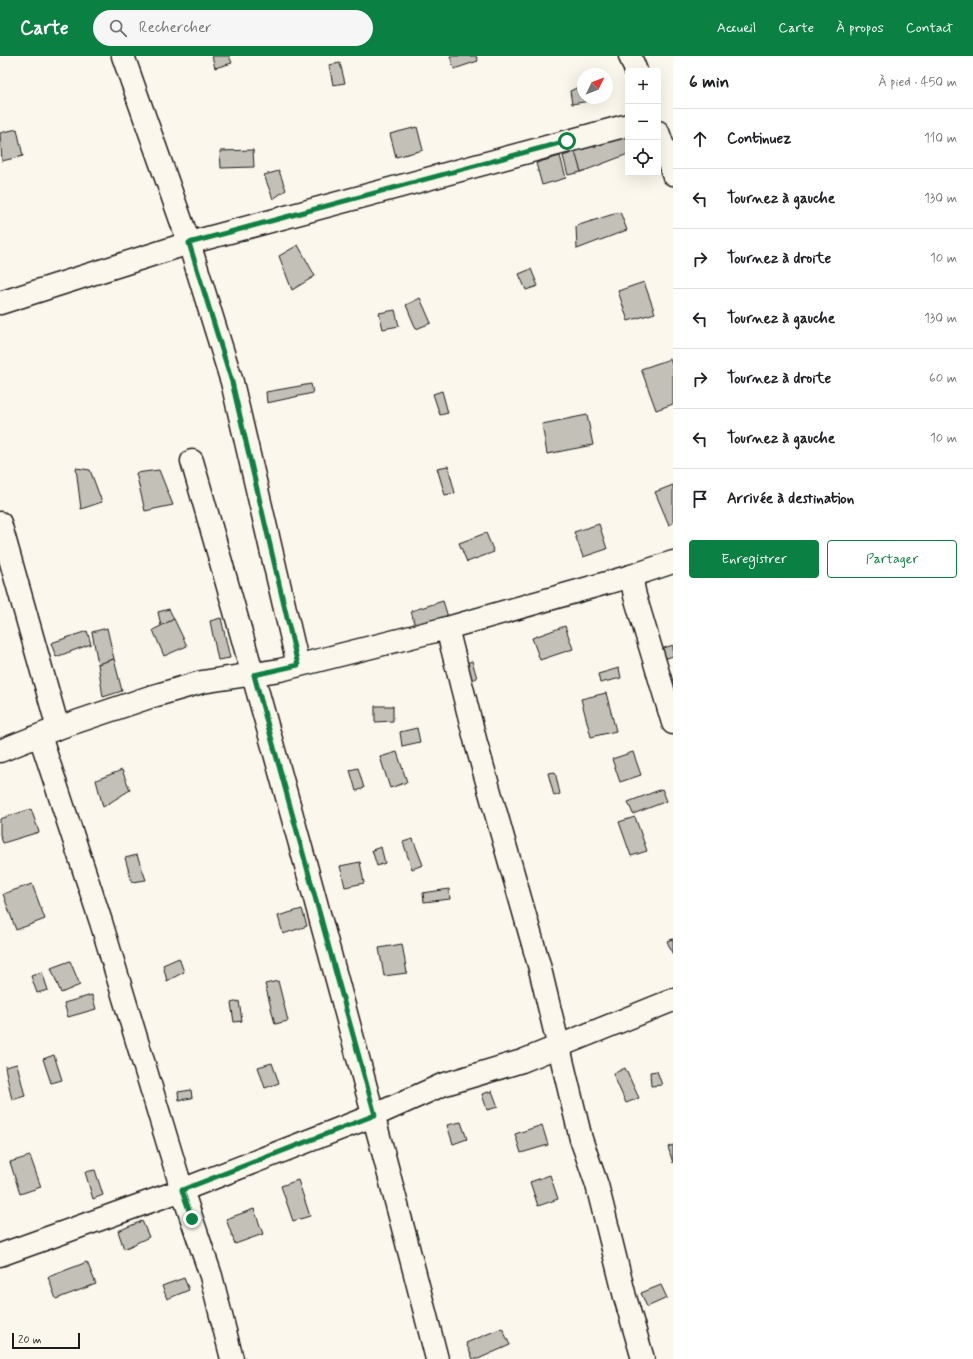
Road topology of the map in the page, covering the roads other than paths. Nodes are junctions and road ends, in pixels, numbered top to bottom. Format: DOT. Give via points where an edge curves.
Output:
graph roads {
  1 [pos="124,56"];
  2 [pos="630,56"];
  3 [pos="635,68"];
  4 [pos="625,126"];
  5 [pos="665,140"];
  6 [pos="673,174"];
  7 [pos="189,243"];
  8 [pos="0,303"];
  9 [pos="192,461"];
  10 [pos="0,523"];
  11 [pos="673,562"];
  12 [pos="631,576"];
  13 [pos="447,628"];
  14 [pos="298,665"];
  15 [pos="254,675"];
  16 [pos="673,723"];
  17 [pos="49,732"];
  18 [pos="0,750"];
  19 [pos="673,1000"];
  20 [pos="558,1046"];
  21 [pos="375,1115"];
  22 [pos="182,1190"];
  23 [pos="1,1251"];
  24 [pos="232,1359"];
  25 [pos="437,1359"];
  26 [pos="643,1359"];
  1 -- 7 [label="street"];
  2 -- 3 [label="street"];
  4 -- 7 [label="street"];
  5 -- 6 [label="street"];
  7 -- 8 [label="street"];
  7 -- 14 [label="street" via="232,382"];
  9 -- 15 [label="street"];
  10 -- 17 [label="street"];
  11 -- 12 [label="street"];
  12 -- 13 [label="street"];
  12 -- 16 [label="street"];
  13 -- 14 [label="street"];
  13 -- 20 [label="street" via="476,744 539,965"];
  14 -- 15 [label="street"];
  15 -- 17 [label="street" via="231,676 202,682"];
  15 -- 21 [label="street"];
  17 -- 18 [label="street"];
  17 -- 22 [label="street" via="101,922"];
  19 -- 20 [label="street"];
  20 -- 21 [label="street" via="482,1074 442,1085"];
  20 -- 26 [label="street" via="581,1139"];
  21 -- 22 [label="street"];
  21 -- 25 [label="street"];
  22 -- 23 [label="street"];
  22 -- 24 [label="street" via="212,1276"];
}
